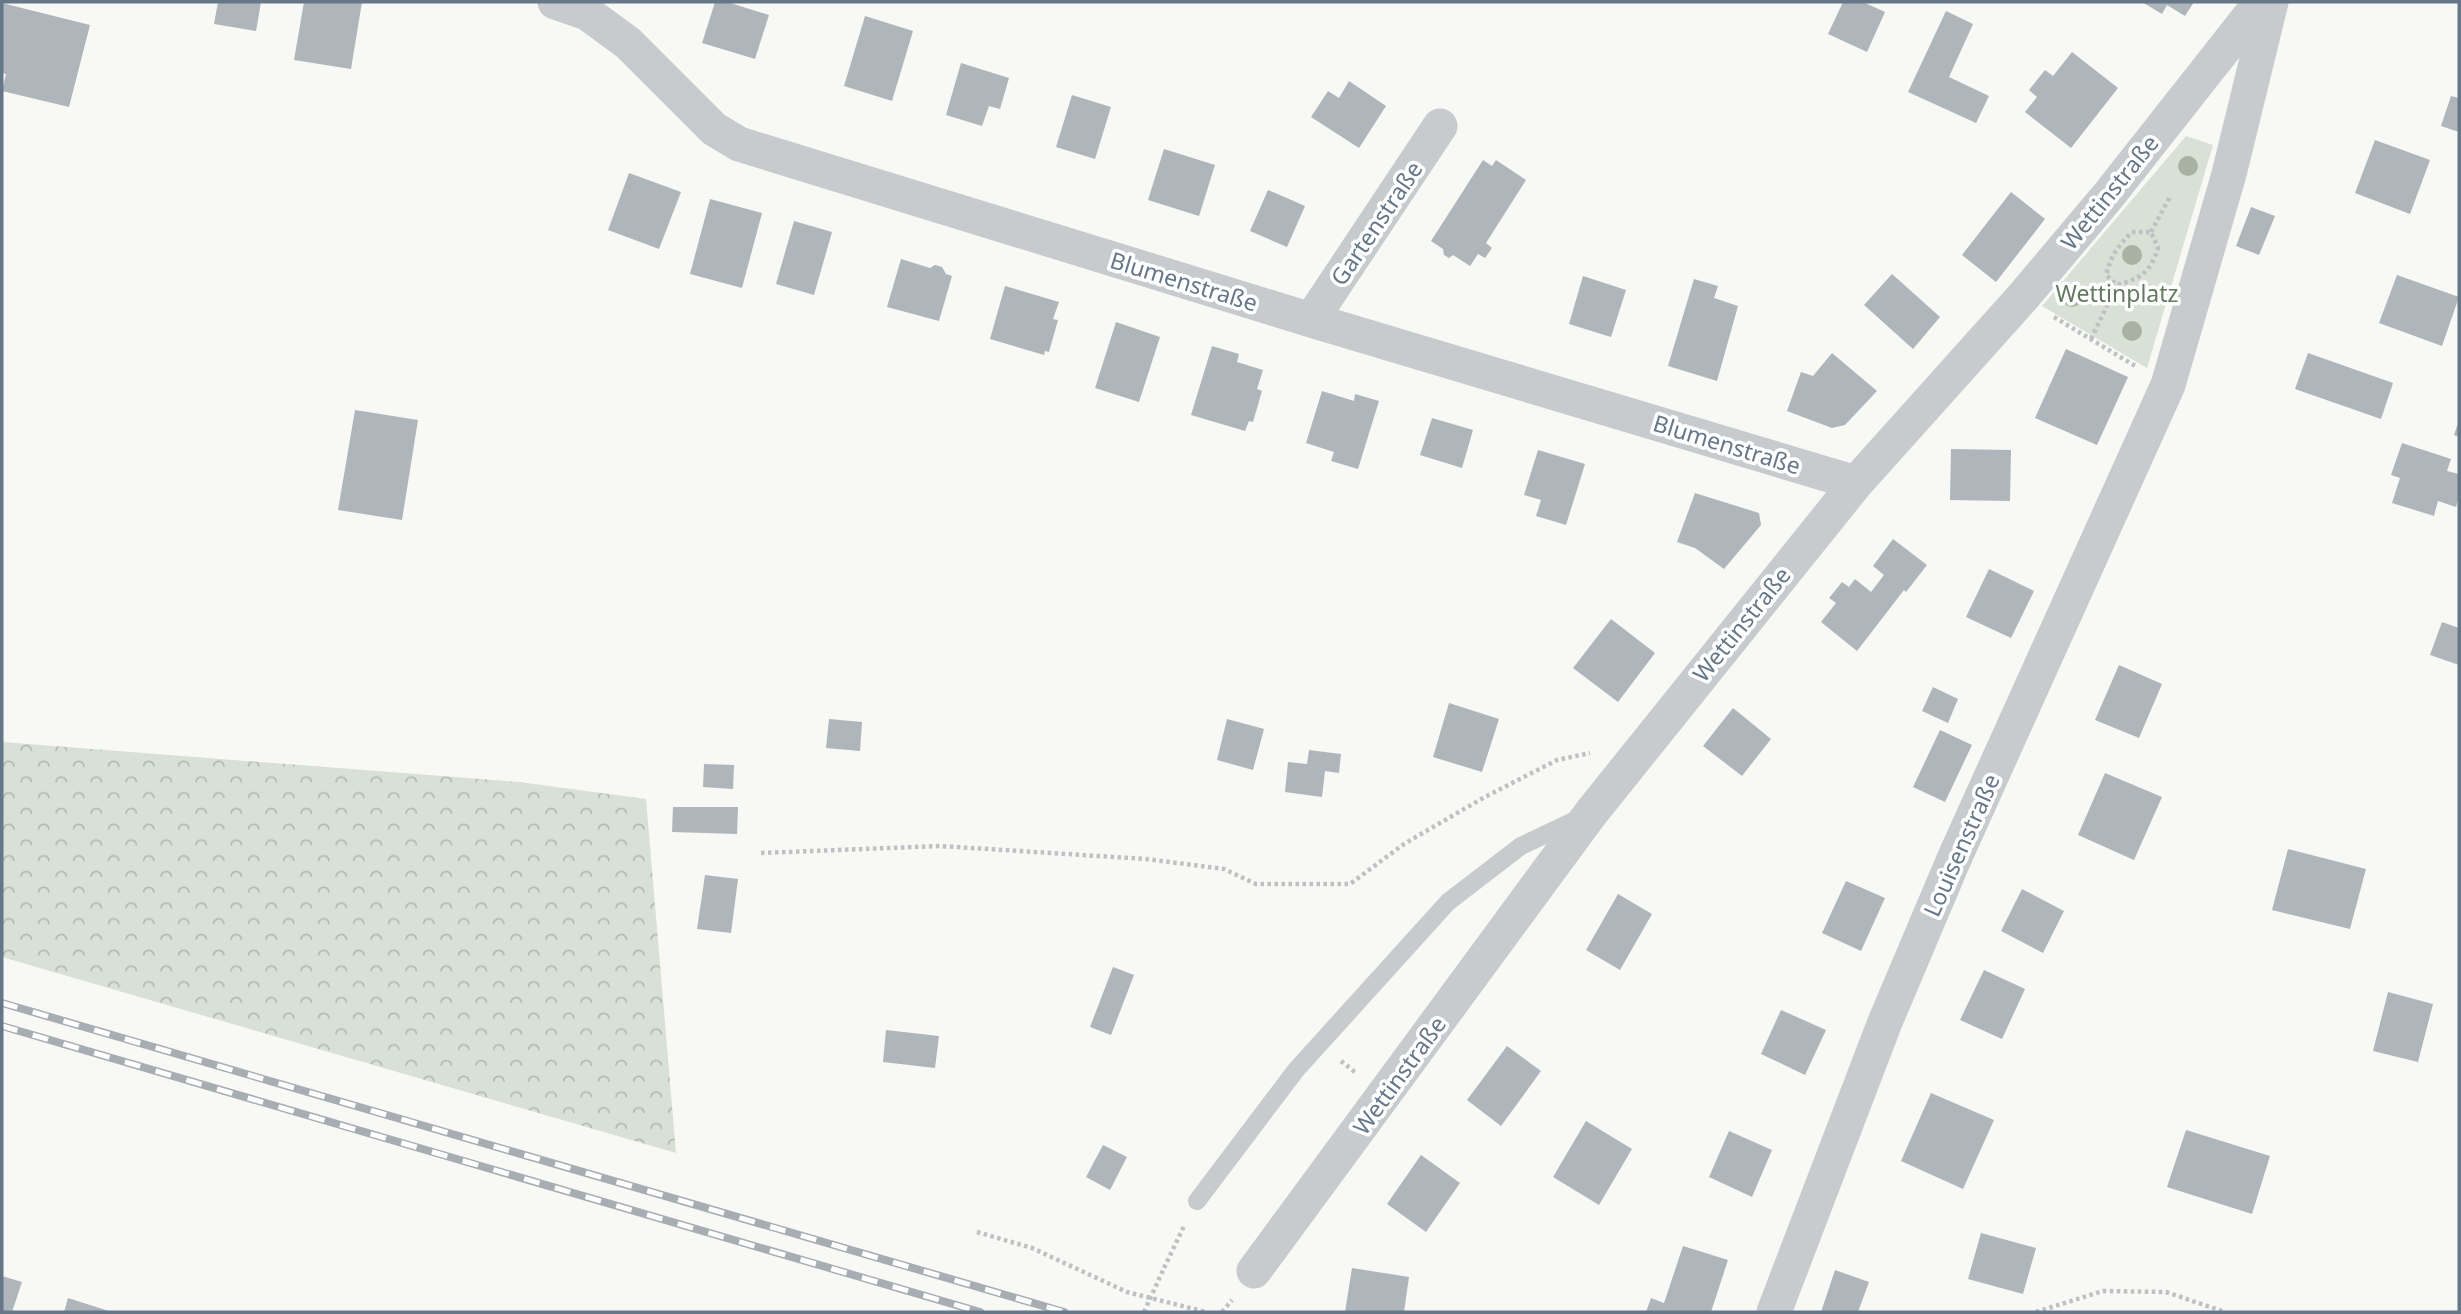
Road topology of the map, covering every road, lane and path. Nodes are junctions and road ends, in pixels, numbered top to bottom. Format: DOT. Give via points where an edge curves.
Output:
graph roads {
  1 [pos="555,2"];
  2 [pos="2261,2"];
  3 [pos="2271,2"];
  4 [pos="1440,126"];
  5 [pos="2171,195"];
  6 [pos="2151,232"];
  7 [pos="2117,285"];
  8 [pos="2022,298"];
  9 [pos="1311,320"];
  10 [pos="2091,339"];
  11 [pos="2168,385"];
  12 [pos="1856,483"];
  13 [pos="1646,742"];
  14 [pos="1591,813"];
  15 [pos="761,853"];
  16 [pos="1320,1044"];
  17 [pos="1384,1095"];
  18 [pos="1197,1201"];
  19 [pos="977,1232"];
  20 [pos="1254,1271"];
  21 [pos="1144,1312"];
  22 [pos="1206,1312"];
  23 [pos="1774,1312"];
  24 [pos="2036,1312"];
  25 [pos="2225,1312"];
  1 -- 9 [label="street, Blumenstraße" via="587,13 628,43 714,129 738,144"];
  2 -- 8 [label="street, Wettinstraße"];
  3 -- 11 [label="street" via="2230,174"];
  4 -- 9 [label="street, Gartenstraße"];
  5 -- 6 [label="path"];
  6 -- 7 [label="path" via="2158,248 2153,264 2137,279"];
  6 -- 7 [label="path" via="2132,232 2110,258 2106,275"];
  7 -- 10 [label="path"];
  8 -- 10 [label="path"];
  8 -- 12 [label="street, Wettinstraße"];
  9 -- 12 [label="street, Blumenstraße"];
  10 -- 11 [label="path"];
  11 -- 23 [label="street, Louisenstraße" via="1885,1021"];
  12 -- 13 [label="street, Wettinstraße"];
  13 -- 14 [label="street, Wettinstraße"];
  13 -- 15 [label="path" via="1557,760 1404,844 1350,884 1256,884 1224,869 1146,859 940,846"];
  14 -- 16 [label="lane" via="1521,846 1448,902"];
  14 -- 17 [label="street, Wettinstraße"];
  16 -- 17 [label="path"];
  16 -- 18 [label="lane"];
  17 -- 20 [label="street, Wettinstraße"];
  18 -- 21 [label="path, bridge"];
  19 -- 22 [label="path" via="1032,1248 1127,1292"];
  24 -- 25 [label="path" via="2103,1291 2166,1292"];
}
